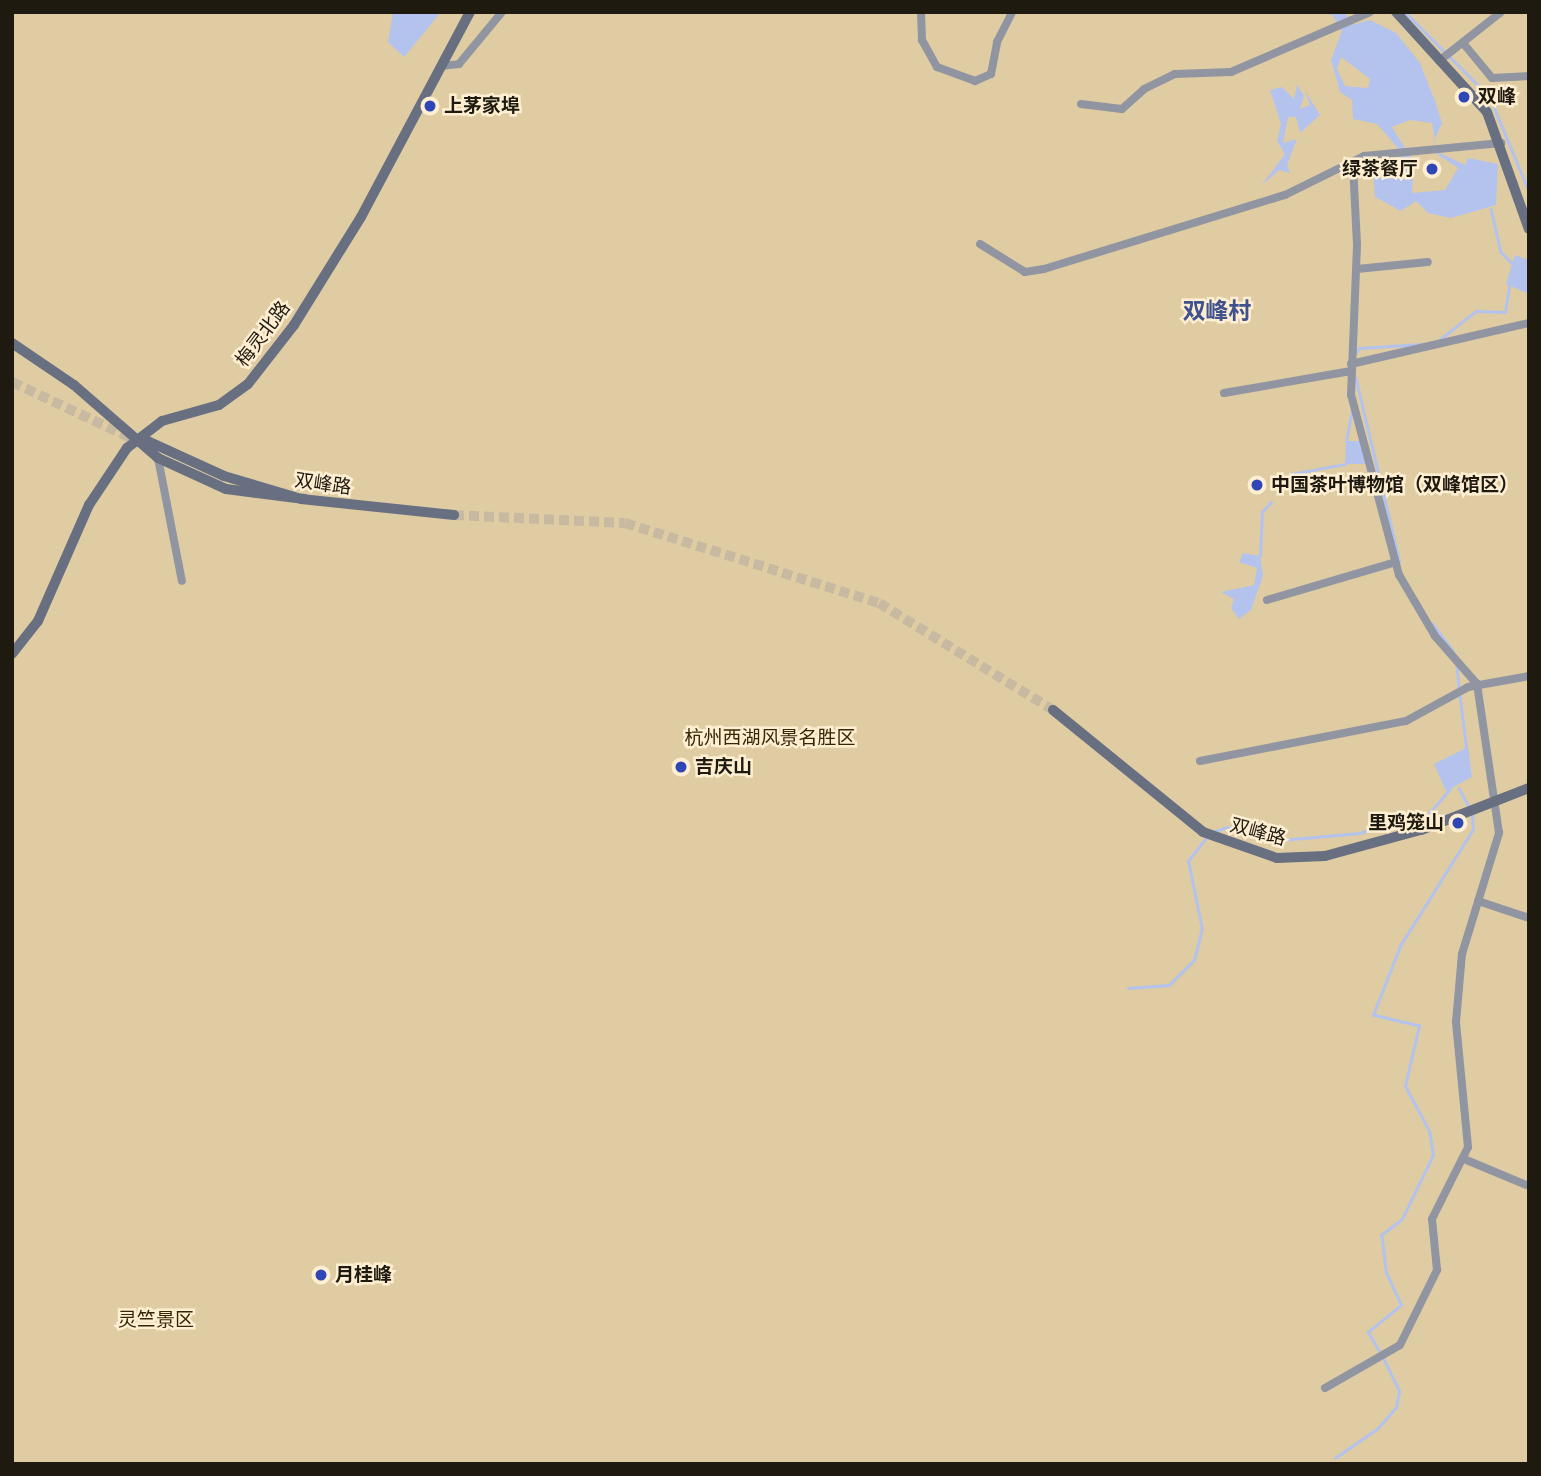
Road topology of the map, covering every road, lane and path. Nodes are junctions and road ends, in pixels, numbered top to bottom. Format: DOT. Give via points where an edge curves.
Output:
graph roads {
  1 [pos="470,12"];
  2 [pos="502,12"];
  3 [pos="921,12"];
  4 [pos="1012,12"];
  5 [pos="1370,12"];
  6 [pos="1396,12"];
  7 [pos="1501,12"];
  8 [pos="1463,43"];
  9 [pos="1446,56"];
  10 [pos="440,66"];
  11 [pos="1529,76"];
  12 [pos="1081,104"];
  13 [pos="1501,143"];
  14 [pos="1353,165"];
  15 [pos="1529,229"];
  16 [pos="980,244"];
  17 [pos="1428,262"];
  18 [pos="1357,269"];
  19 [pos="1529,323"];
  20 [pos="12,343"];
  21 [pos="1354,365"];
  22 [pos="1224,393"];
  23 [pos="138,436"];
  24 [pos="158,458"];
  25 [pos="191,468"];
  26 [pos="304,499"];
  27 [pos="454,515"];
  28 [pos="1396,562"];
  29 [pos="182,581"];
  30 [pos="1266,600"];
  31 [pos="12,654"];
  32 [pos="1529,676"];
  33 [pos="1477,684"];
  34 [pos="1053,710"];
  35 [pos="1200,761"];
  36 [pos="1529,788"];
  37 [pos="1496,801"];
  38 [pos="1478,901"];
  39 [pos="1529,918"];
  40 [pos="1464,1159"];
  41 [pos="1529,1186"];
  42 [pos="1325,1388"];
  1 -- 10 [label="street, 梅灵北路"];
  2 -- 10 [label="street" via="459,64"];
  3 -- 4 [label="street" via="922,40 937,67 975,81 991,74 997,42"];
  5 -- 12 [label="street" via="1231,72 1175,74 1144,89 1122,109"];
  6 -- 9 [label="street"];
  7 -- 8 [label="street"];
  8 -- 9 [label="street"];
  8 -- 11 [label="street" via="1492,78"];
  9 -- 13 [label="street" via="1487,112"];
  10 -- 23 [label="street, 梅灵北路" via="359,220 294,325 248,384 219,405 163,421"];
  13 -- 14 [label="street" via="1396,152"];
  13 -- 15 [label="street"];
  14 -- 16 [label="street" via="1285,195 1044,270 1025,272"];
  14 -- 18 [label="street"];
  17 -- 18 [label="street"];
  18 -- 21 [label="street"];
  19 -- 21 [label="street"];
  20 -- 23 [label="street"];
  21 -- 22 [label="street"];
  21 -- 28 [label="street" via="1355,407"];
  23 -- 24 [label="street"];
  23 -- 26 [label="street" via="223,476"];
  23 -- 31 [label="street, 梅灵北路" via="106,474 38,621"];
  24 -- 26 [label="street" via="237,492"];
  24 -- 29 [label="street"];
  25 -- 26 [label="street, 双峰路" via="266,494"];
  26 -- 27 [label="street, 双峰路"];
  28 -- 30 [label="street"];
  28 -- 33 [label="street" via="1412,601"];
  32 -- 33 [label="street"];
  33 -- 35 [label="street" via="1406,721"];
  33 -- 37 [label="street"];
  34 -- 37 [label="street, 双峰路" via="1209,835 1296,859 1409,833"];
  36 -- 37 [label="street, 双峰路"];
  37 -- 38 [label="street" via="1496,855"];
  38 -- 39 [label="street"];
  38 -- 40 [label="street" via="1462,954 1456,1022 1468,1147"];
  40 -- 41 [label="street"];
  40 -- 42 [label="street" via="1433,1219 1438,1260 1404,1342"];
}
